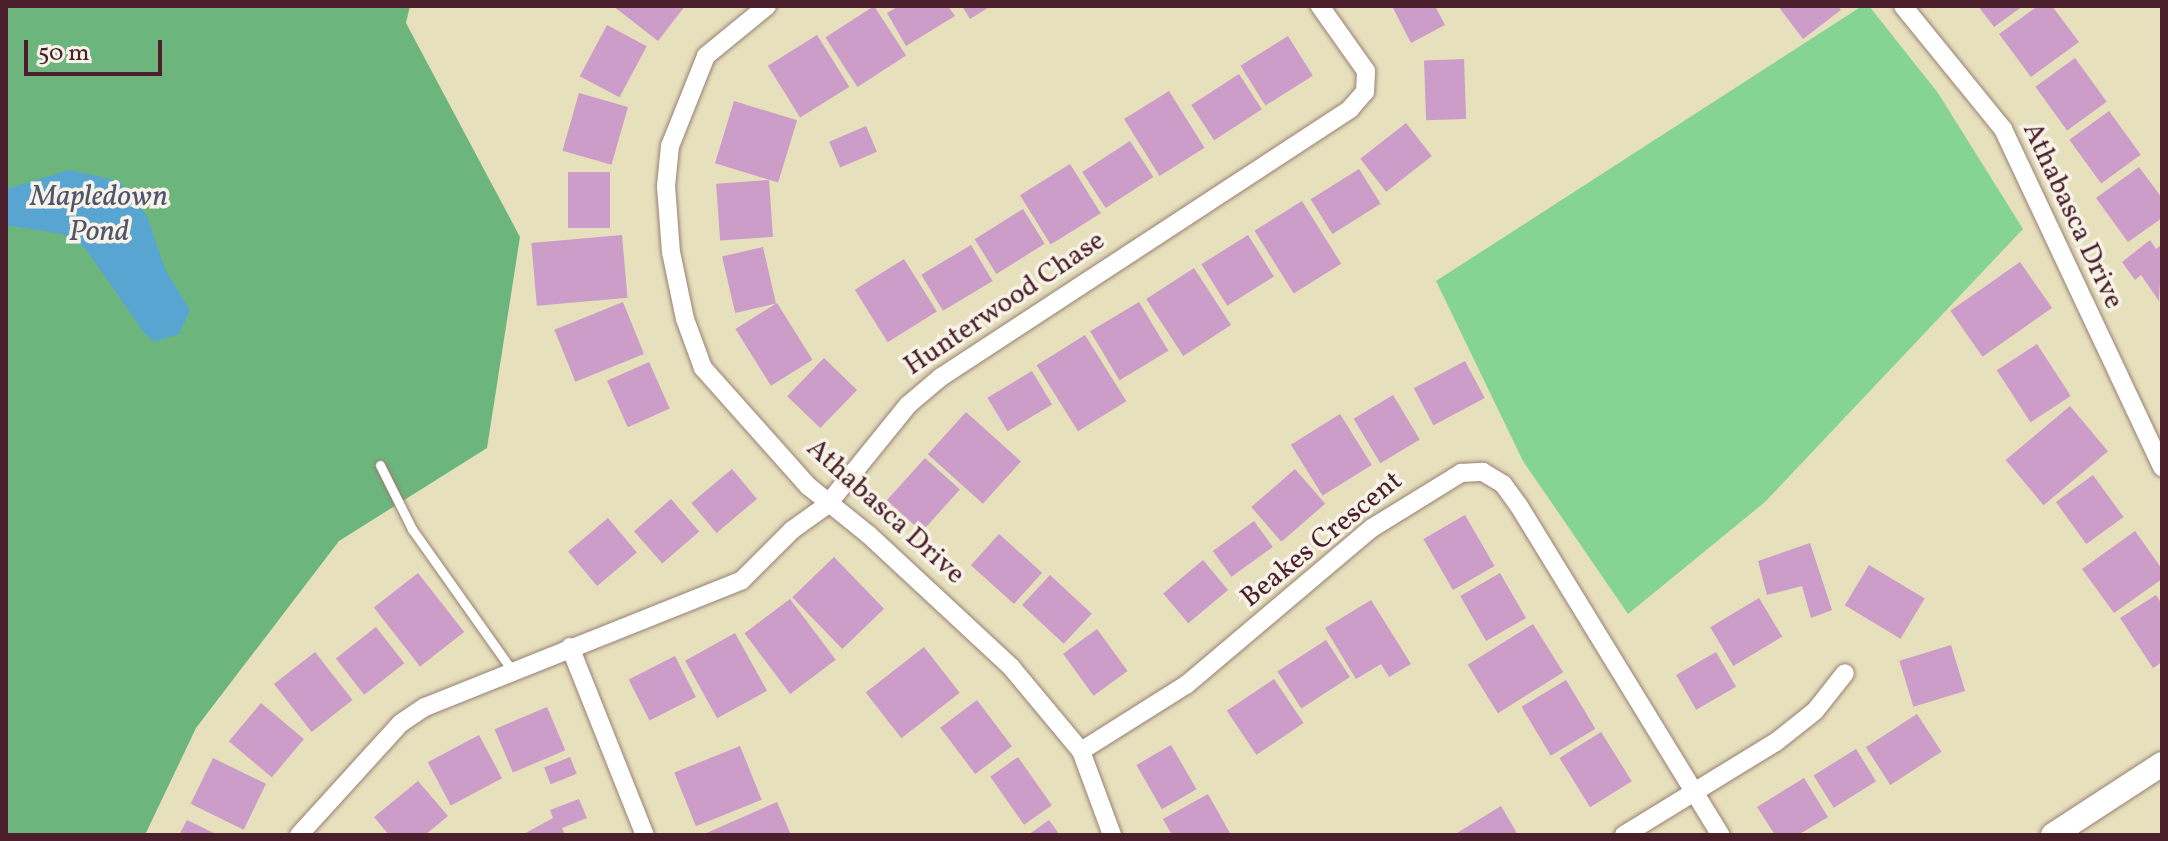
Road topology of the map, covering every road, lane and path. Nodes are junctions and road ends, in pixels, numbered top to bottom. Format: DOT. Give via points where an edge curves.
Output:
graph roads {
  1 [pos="767,6"];
  2 [pos="1320,6"];
  3 [pos="1903,6"];
  4 [pos="380,465"];
  5 [pos="2162,467"];
  6 [pos="827,505"];
  7 [pos="570,647"];
  8 [pos="514,673"];
  9 [pos="1845,673"];
  10 [pos="1081,751"];
  11 [pos="2162,764"];
  12 [pos="1695,793"];
  13 [pos="299,835"];
  14 [pos="645,835"];
  15 [pos="1112,835"];
  16 [pos="1624,835"];
  17 [pos="1721,835"];
  18 [pos="2053,835"];
  1 -- 6 [label="street, Athabasca Drive" via="706,56 685,98 670,146 666,186 671,252 685,319 703,368"];
  2 -- 6 [label="street, Hunterwood Chase" via="1366,71 1365,92 1350,109 950,370 908,405"];
  3 -- 5 [label="street, Athabasca Drive" via="2003,129"];
  4 -- 8 [label="lane" via="412,529"];
  6 -- 7 [label="street, Hunterwood Chase" via="792,530 742,580"];
  6 -- 10 [label="street, Athabasca Drive" via="869,535 989,642"];
  7 -- 8 [label="street, Hunterwood Chase"];
  7 -- 14 [label="street"];
  8 -- 13 [label="street, Hunterwood Chase" via="425,707 401,723"];
  9 -- 12 [label="street" via="1815,711"];
  10 -- 12 [label="street, Beakes Crescent" via="1199,676 1372,528 1461,473 1483,472 1503,484 1519,506"];
  10 -- 15 [label="street, Athabasca Drive"];
  11 -- 18 [label="main road"];
  12 -- 16 [label="street"];
  12 -- 17 [label="street, Beakes Crescent"];
}
